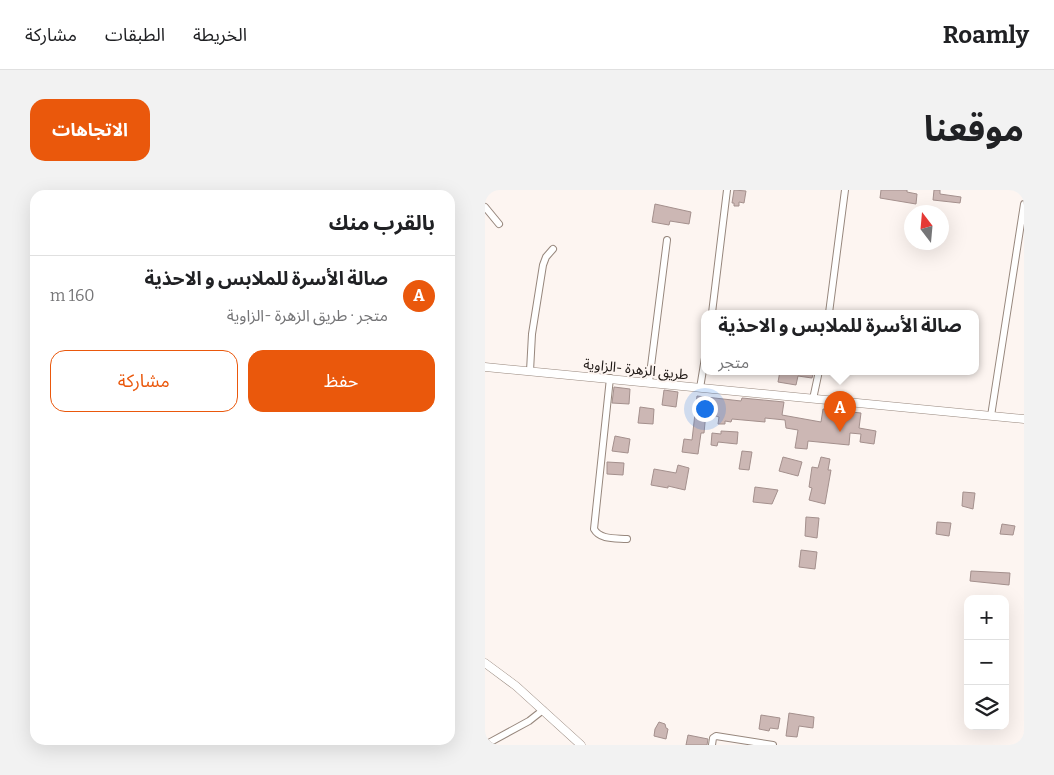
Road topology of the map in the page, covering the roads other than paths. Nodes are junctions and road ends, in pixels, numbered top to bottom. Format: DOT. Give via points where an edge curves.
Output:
graph roads {
  1 [pos="727,190"];
  2 [pos="845,190"];
  3 [pos="1024,204"];
  4 [pos="485,207"];
  5 [pos="499,224"];
  6 [pos="667,240"];
  7 [pos="553,249"];
  8 [pos="713,310"];
  9 [pos="829,310"];
  10 [pos="485,367"];
  11 [pos="530,371"];
  12 [pos="702,375"];
  13 [pos="818,375"];
  14 [pos="610,378"];
  15 [pos="649,382"];
  16 [pos="700,388"];
  17 [pos="813,399"];
  18 [pos="991,416"];
  19 [pos="1024,419"];
  20 [pos="627,540"];
  21 [pos="485,663"];
  22 [pos="543,710"];
  23 [pos="485,745"];
  24 [pos="581,745"];
  25 [pos="712,745"];
  26 [pos="773,745"];
  1 -- 8 [label="street"];
  2 -- 9 [label="street"];
  3 -- 18 [label="street"];
  4 -- 5 [label="street"];
  6 -- 15 [label="street"];
  7 -- 11 [label="street" via="543,265"];
  10 -- 11 [label="main road, طريق الزهرة -الزاوية"];
  11 -- 14 [label="main road, طريق الزهرة -الزاوية"];
  12 -- 16 [label="street"];
  13 -- 17 [label="street"];
  14 -- 15 [label="main road, طريق الزهرة -الزاوية"];
  14 -- 20 [label="street" via="594,529 603,537"];
  15 -- 16 [label="main road, طريق الزهرة -الزاوية"];
  16 -- 17 [label="main road, طريق الزهرة -الزاوية"];
  17 -- 18 [label="main road, طريق الزهرة -الزاوية"];
  18 -- 19 [label="main road, طريق الزهرة -الزاوية"];
  21 -- 22 [label="main road"];
  22 -- 23 [label="street"];
  22 -- 24 [label="main road"];
  25 -- 26 [label="street" via="716,736"];
}
